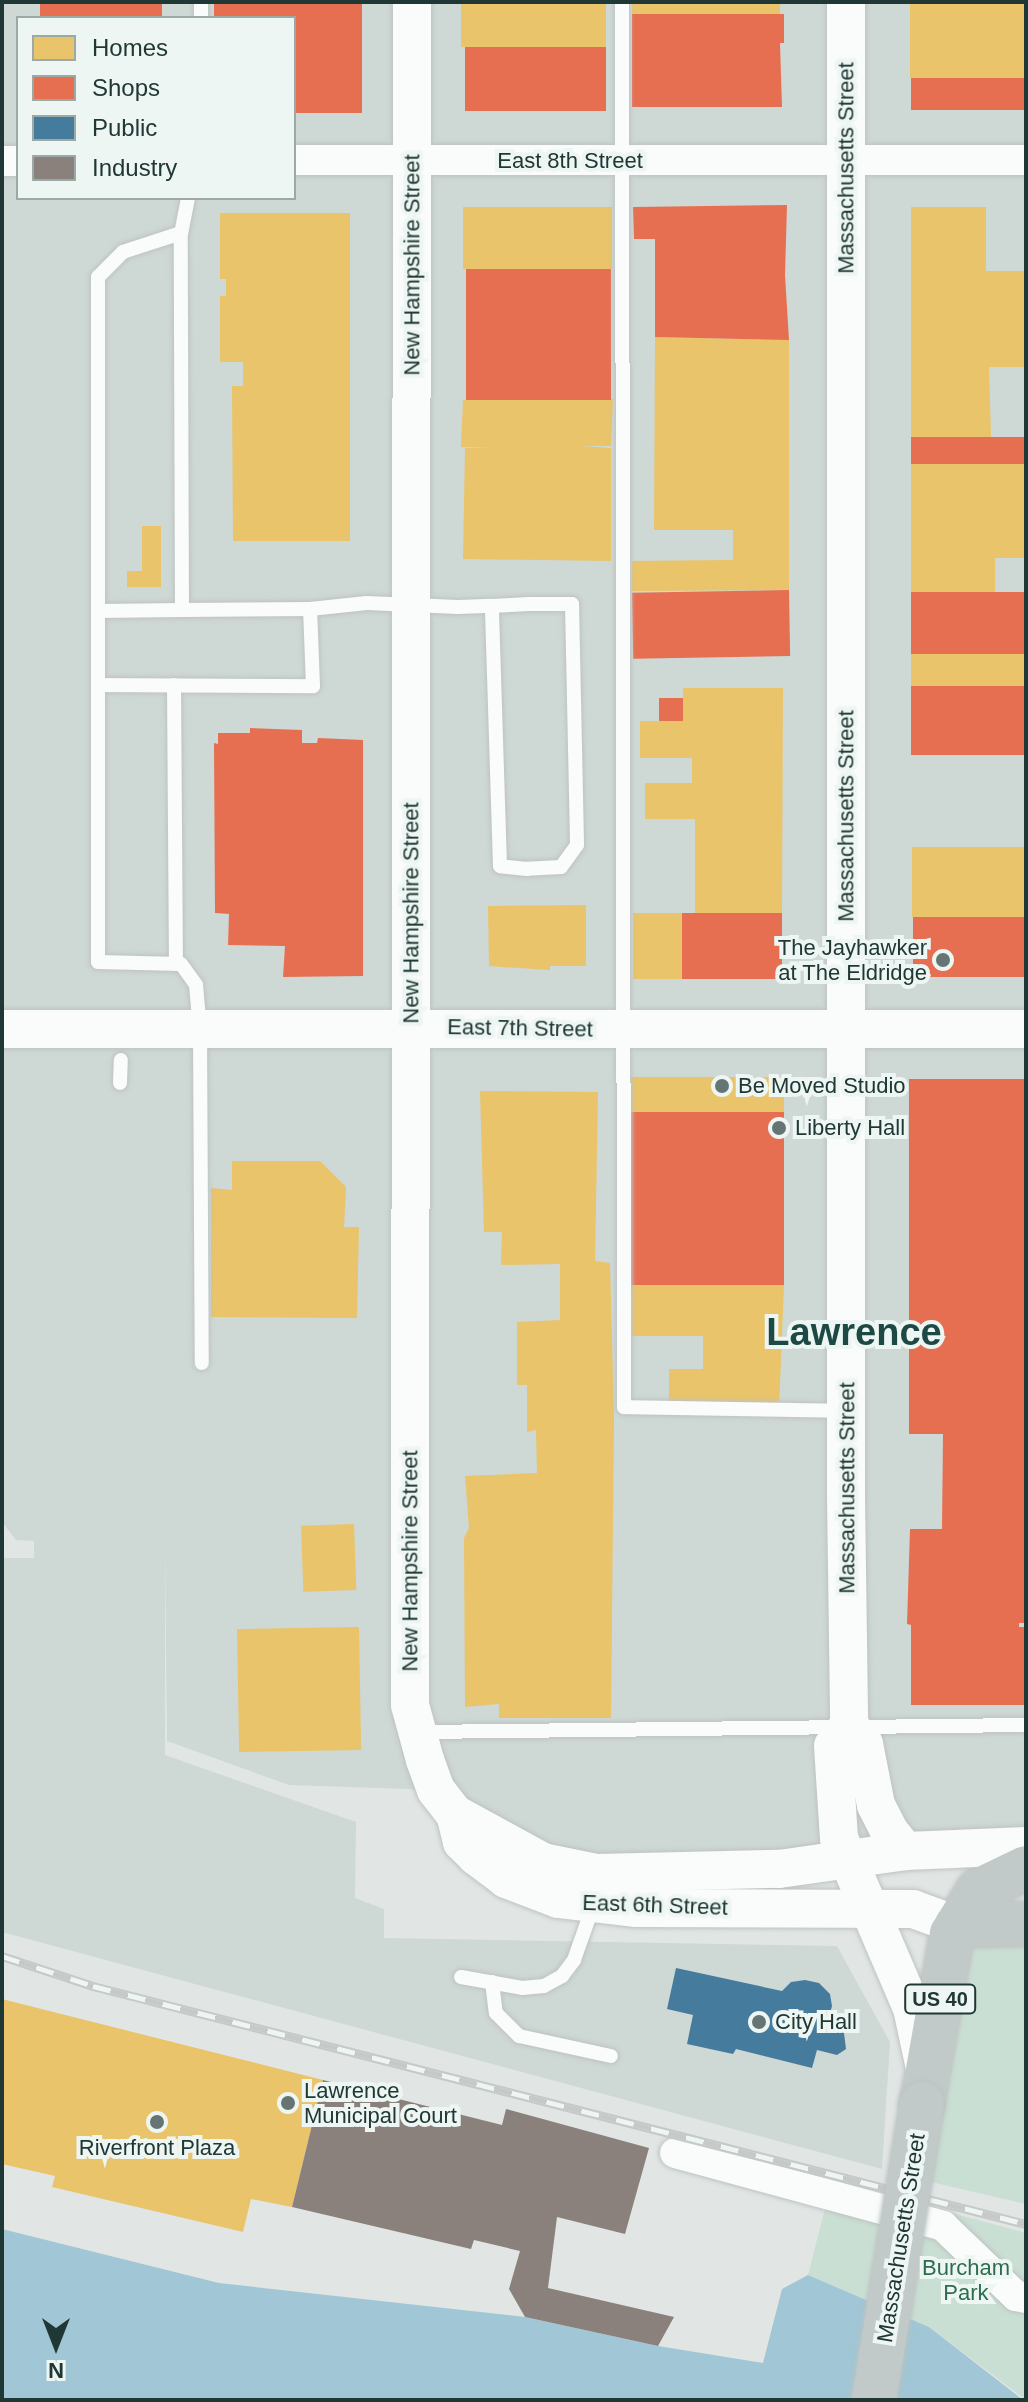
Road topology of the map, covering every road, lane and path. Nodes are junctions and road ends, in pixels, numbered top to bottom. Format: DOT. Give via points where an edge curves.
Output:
graph roads {
  1 [pos="412,2"];
  2 [pos="622,2"];
  3 [pos="846,2"];
  4 [pos="296,160"];
  5 [pos="622,160"];
  6 [pos="846,160"];
  7 [pos="1026,160"];
  8 [pos="412,161"];
  9 [pos="188,200"];
  10 [pos="181,233"];
  11 [pos="412,602"];
  12 [pos="492,606"];
  13 [pos="310,609"];
  14 [pos="182,610"];
  15 [pos="98,611"];
  16 [pos="98,685"];
  17 [pos="174,685"];
  18 [pos="176,964"];
  19 [pos="411,1027"];
  20 [pos="2,1029"];
  21 [pos="623,1029"];
  22 [pos="846,1029"];
  23 [pos="1026,1029"];
  24 [pos="200,1030"];
  25 [pos="121,1060"];
  26 [pos="120,1083"];
  27 [pos="202,1363"];
  28 [pos="846,1411"];
  29 [pos="849,1725"];
  30 [pos="1026,1725"];
  31 [pos="416,1732"];
  32 [pos="455,1814"];
  33 [pos="1026,1846"];
  34 [pos="905,1851"];
  35 [pos="847,1859"];
  36 [pos="1026,1868"];
  37 [pos="593,1906"];
  38 [pos="869,1909"];
  39 [pos="1026,1924"];
  40 [pos="957,1925"];
  41 [pos="461,1977"];
  42 [pos="492,1982"];
  43 [pos="611,2056"];
  44 [pos="925,2090"];
  45 [pos="675,2153"];
  46 [pos="1026,2298"];
  47 [pos="874,2400"];
  1 -- 8 [label="street, New Hampshire Street"];
  2 -- 5 [label="lane"];
  3 -- 6 [label="street, Massachusetts Street"];
  4 -- 8 [label="street, East 8th Street"];
  5 -- 6 [label="street, East 8th Street"];
  5 -- 8 [label="street, East 8th Street"];
  5 -- 21 [label="lane"];
  6 -- 7 [label="street, East 8th Street"];
  6 -- 22 [label="street, Massachusetts Street"];
  8 -- 11 [label="street, New Hampshire Street"];
  9 -- 10 [label="lane"];
  10 -- 14 [label="lane"];
  10 -- 15 [label="lane" via="123,252 98,277"];
  11 -- 12 [label="lane"];
  11 -- 13 [label="lane"];
  11 -- 19 [label="street, New Hampshire Street"];
  12 -- 12 [label="lane" via="572,604 577,845 561,867 500,866"];
  13 -- 14 [label="lane"];
  13 -- 17 [label="lane" via="313,686"];
  14 -- 15 [label="lane"];
  15 -- 16 [label="lane"];
  16 -- 17 [label="lane"];
  16 -- 18 [label="lane" via="98,962"];
  17 -- 18 [label="lane"];
  18 -- 24 [label="lane" via="196,985"];
  19 -- 21 [label="street, East 7th Street"];
  19 -- 24 [label="street, East 7th Street"];
  19 -- 31 [label="street, New Hampshire Street" via="410,1705"];
  20 -- 24 [label="street, East 7th Street"];
  21 -- 22 [label="street, East 7th Street"];
  21 -- 28 [label="lane" via="624,1407"];
  22 -- 23 [label="street, East 7th Street"];
  22 -- 28 [label="street, Massachusetts Street"];
  24 -- 27 [label="lane"];
  25 -- 26 [label="lane"];
  28 -- 29 [label="street, Massachusetts Street"];
  29 -- 30 [label="lane"];
  29 -- 31 [label="lane"];
  29 -- 34 [label="street, Massachusetts Street" via="864,1744 876,1805"];
  29 -- 35 [label="street, Massachusetts Street" via="833,1746 839,1838"];
  31 -- 32 [label="street, New Hampshire Street" via="436,1790"];
  32 -- 35 [label="street, East 6th Street" via="543,1862 596,1873 779,1869"];
  32 -- 37 [label="street, East 6th Street" via="462,1842 506,1879"];
  33 -- 34 [label="street, East 6th Street"];
  34 -- 35 [label="street, East 6th Street"];
  35 -- 38 [label="street, Massachusetts Street"];
  36 -- 40 [label="highway, US 40" via="978,1891"];
  37 -- 38 [label="street, East 6th Street"];
  37 -- 42 [label="lane" via="574,1960 562,1976 533,1987"];
  38 -- 40 [label="street, East 6th Street" via="913,1909"];
  38 -- 44 [label="street, Massachusetts Street" via="912,2008"];
  39 -- 40 [label="highway"];
  40 -- 44 [label="highway, Massachusetts Street / US 40" via="947,1949"];
  41 -- 42 [label="lane"];
  42 -- 43 [label="lane" via="496,2013 519,2036"];
  44 -- 47 [label="highway, Massachusetts Street / US 40, bridge"];
  45 -- 46 [label="street" via="943,2226 1016,2296"];
}
